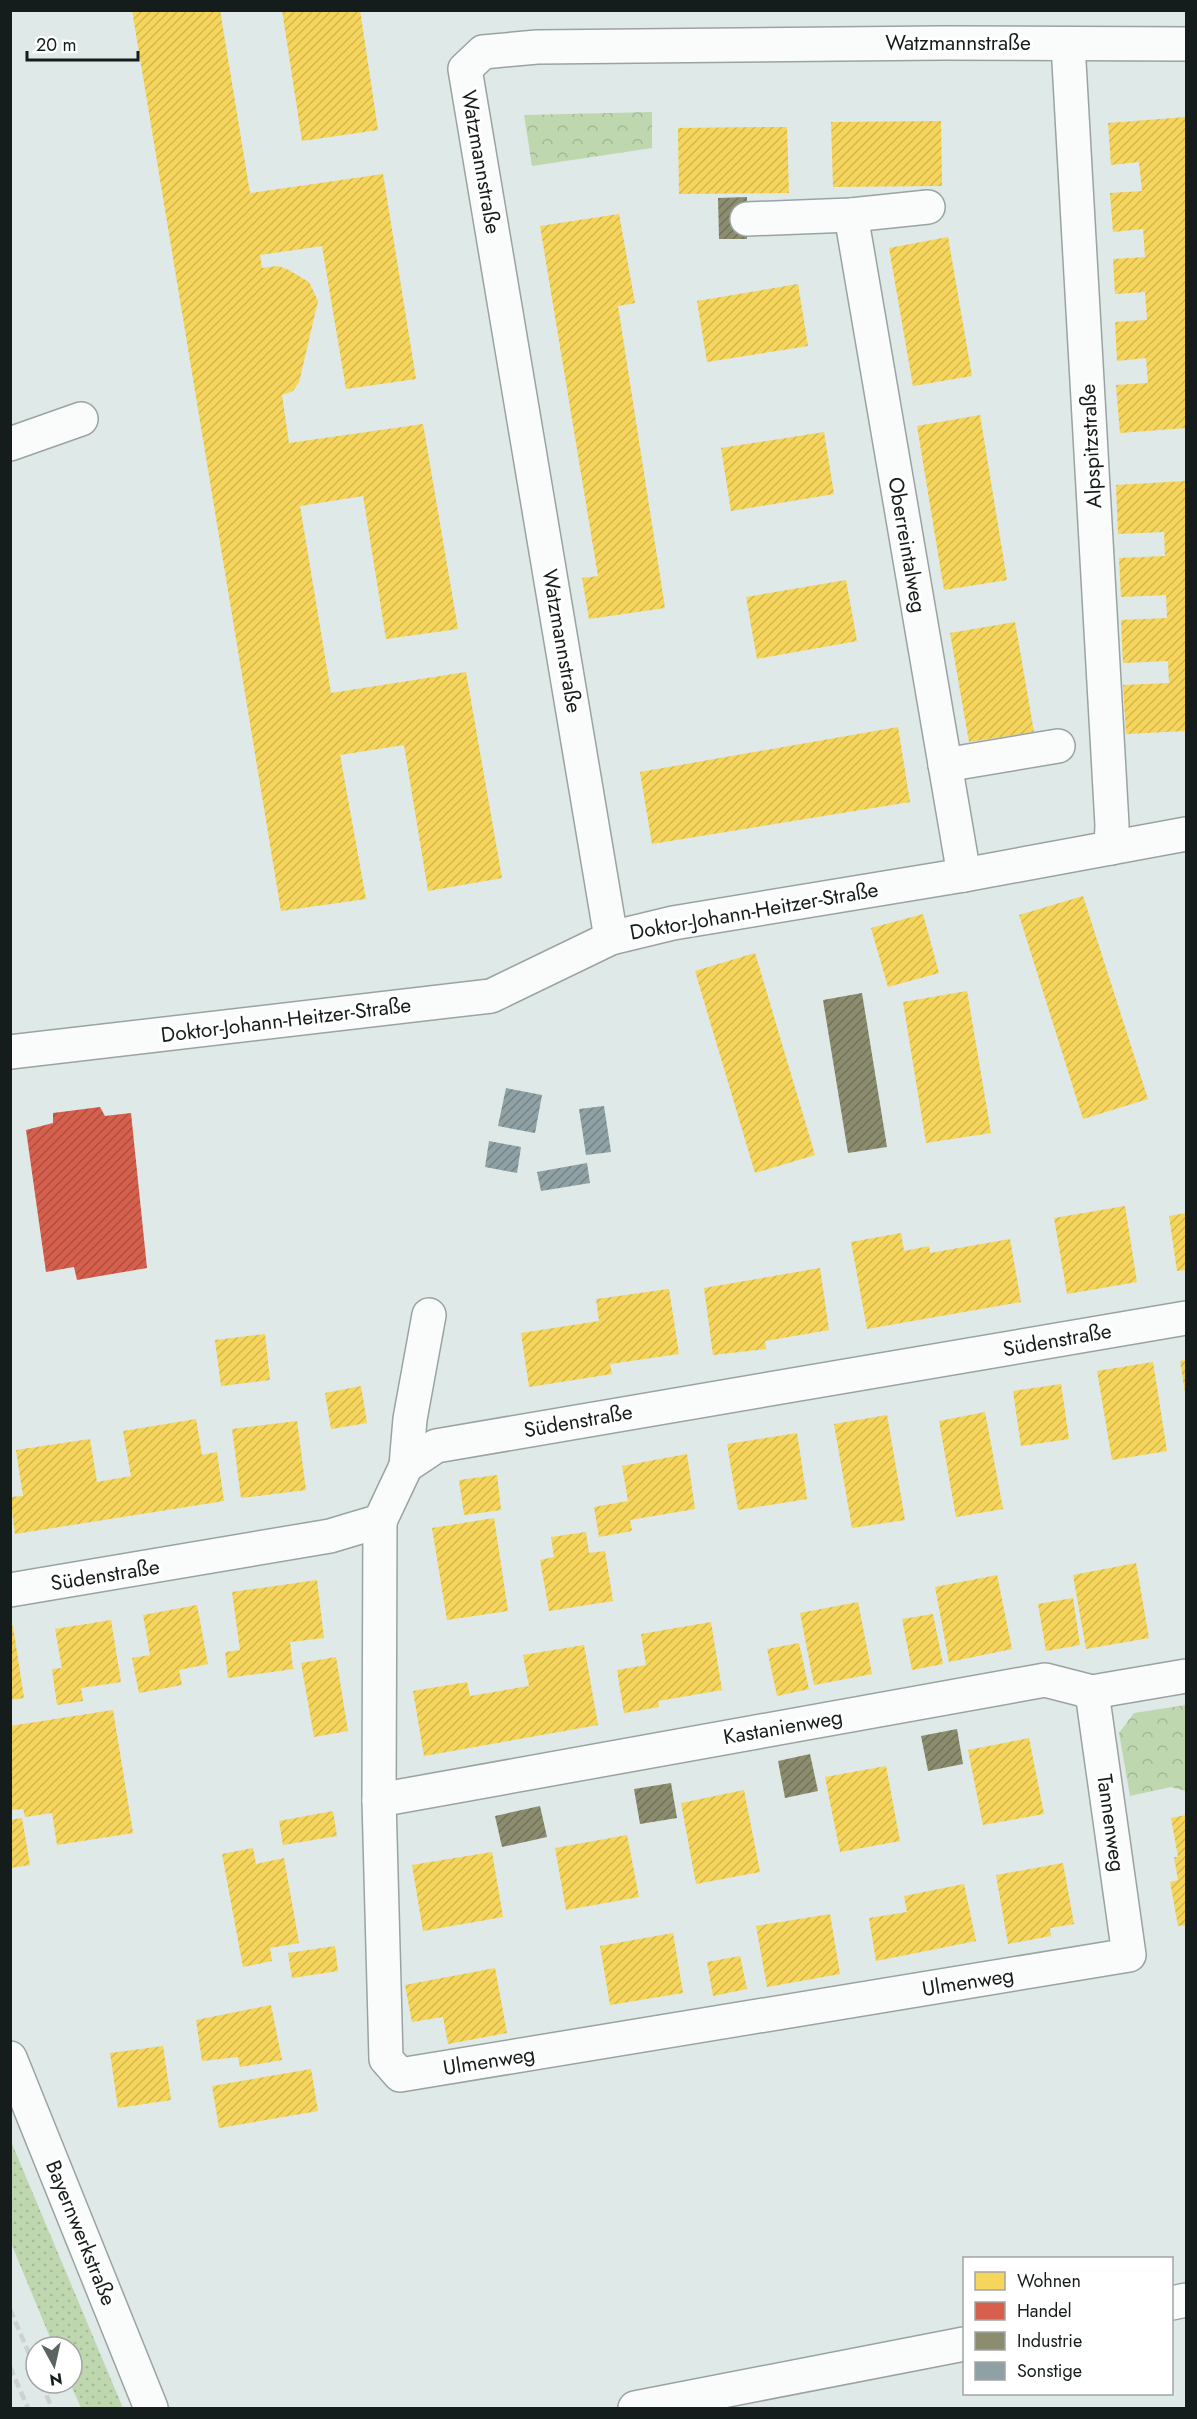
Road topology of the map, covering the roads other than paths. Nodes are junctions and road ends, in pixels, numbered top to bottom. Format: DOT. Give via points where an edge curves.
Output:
graph roads {
  1 [pos="1068,44"];
  2 [pos="1186,44"];
  3 [pos="928,207"];
  4 [pos="850,215"];
  5 [pos="747,219"];
  6 [pos="81,419"];
  7 [pos="10,444"];
  8 [pos="1058,746"];
  9 [pos="945,765"];
  10 [pos="1186,834"];
  11 [pos="1111,848"];
  12 [pos="964,875"];
  13 [pos="611,938"];
  14 [pos="10,1052"];
  15 [pos="429,1315"];
  16 [pos="1186,1318"];
  17 [pos="406,1466"];
  18 [pos="380,1521"];
  19 [pos="10,1590"];
  20 [pos="1186,1676"];
  21 [pos="1092,1692"];
  22 [pos="379,1800"];
  23 [pos="1130,1955"];
  24 [pos="10,2058"];
  25 [pos="963,2344"];
  26 [pos="151,2409"];
  27 [pos="635,2409"];
  1 -- 2 [label="street, Watzmannstraße"];
  1 -- 11 [label="street, Alpspitzstraße"];
  1 -- 13 [label="street, Watzmannstraße" via="537,47 483,52 465,69"];
  3 -- 4 [label="street"];
  4 -- 5 [label="street"];
  4 -- 9 [label="street, Oberreintalweg"];
  6 -- 7 [label="street"];
  8 -- 9 [label="street"];
  9 -- 12 [label="street, Oberreintalweg"];
  10 -- 11 [label="street, Doktor-Johann-Heitzer-Straße"];
  11 -- 12 [label="street, Doktor-Johann-Heitzer-Straße"];
  12 -- 13 [label="street, Doktor-Johann-Heitzer-Straße" via="673,923"];
  13 -- 14 [label="street, Doktor-Johann-Heitzer-Straße" via="491,996"];
  15 -- 17 [label="street" via="410,1419"];
  16 -- 17 [label="street, Südenstraße" via="446,1444 436,1446"];
  17 -- 18 [label="street"];
  18 -- 19 [label="street, Südenstraße" via="330,1536"];
  18 -- 22 [label="street, Ulmenweg"];
  20 -- 21 [label="street, Kastanienweg"];
  21 -- 22 [label="street, Kastanienweg" via="1045,1680"];
  21 -- 23 [label="street, Tannenweg"];
  22 -- 23 [label="street, Ulmenweg" via="386,2059 400,2075"];
  24 -- 26 [label="street, Bayernwerkstraße"];
  25 -- 27 [label="street"];
}
